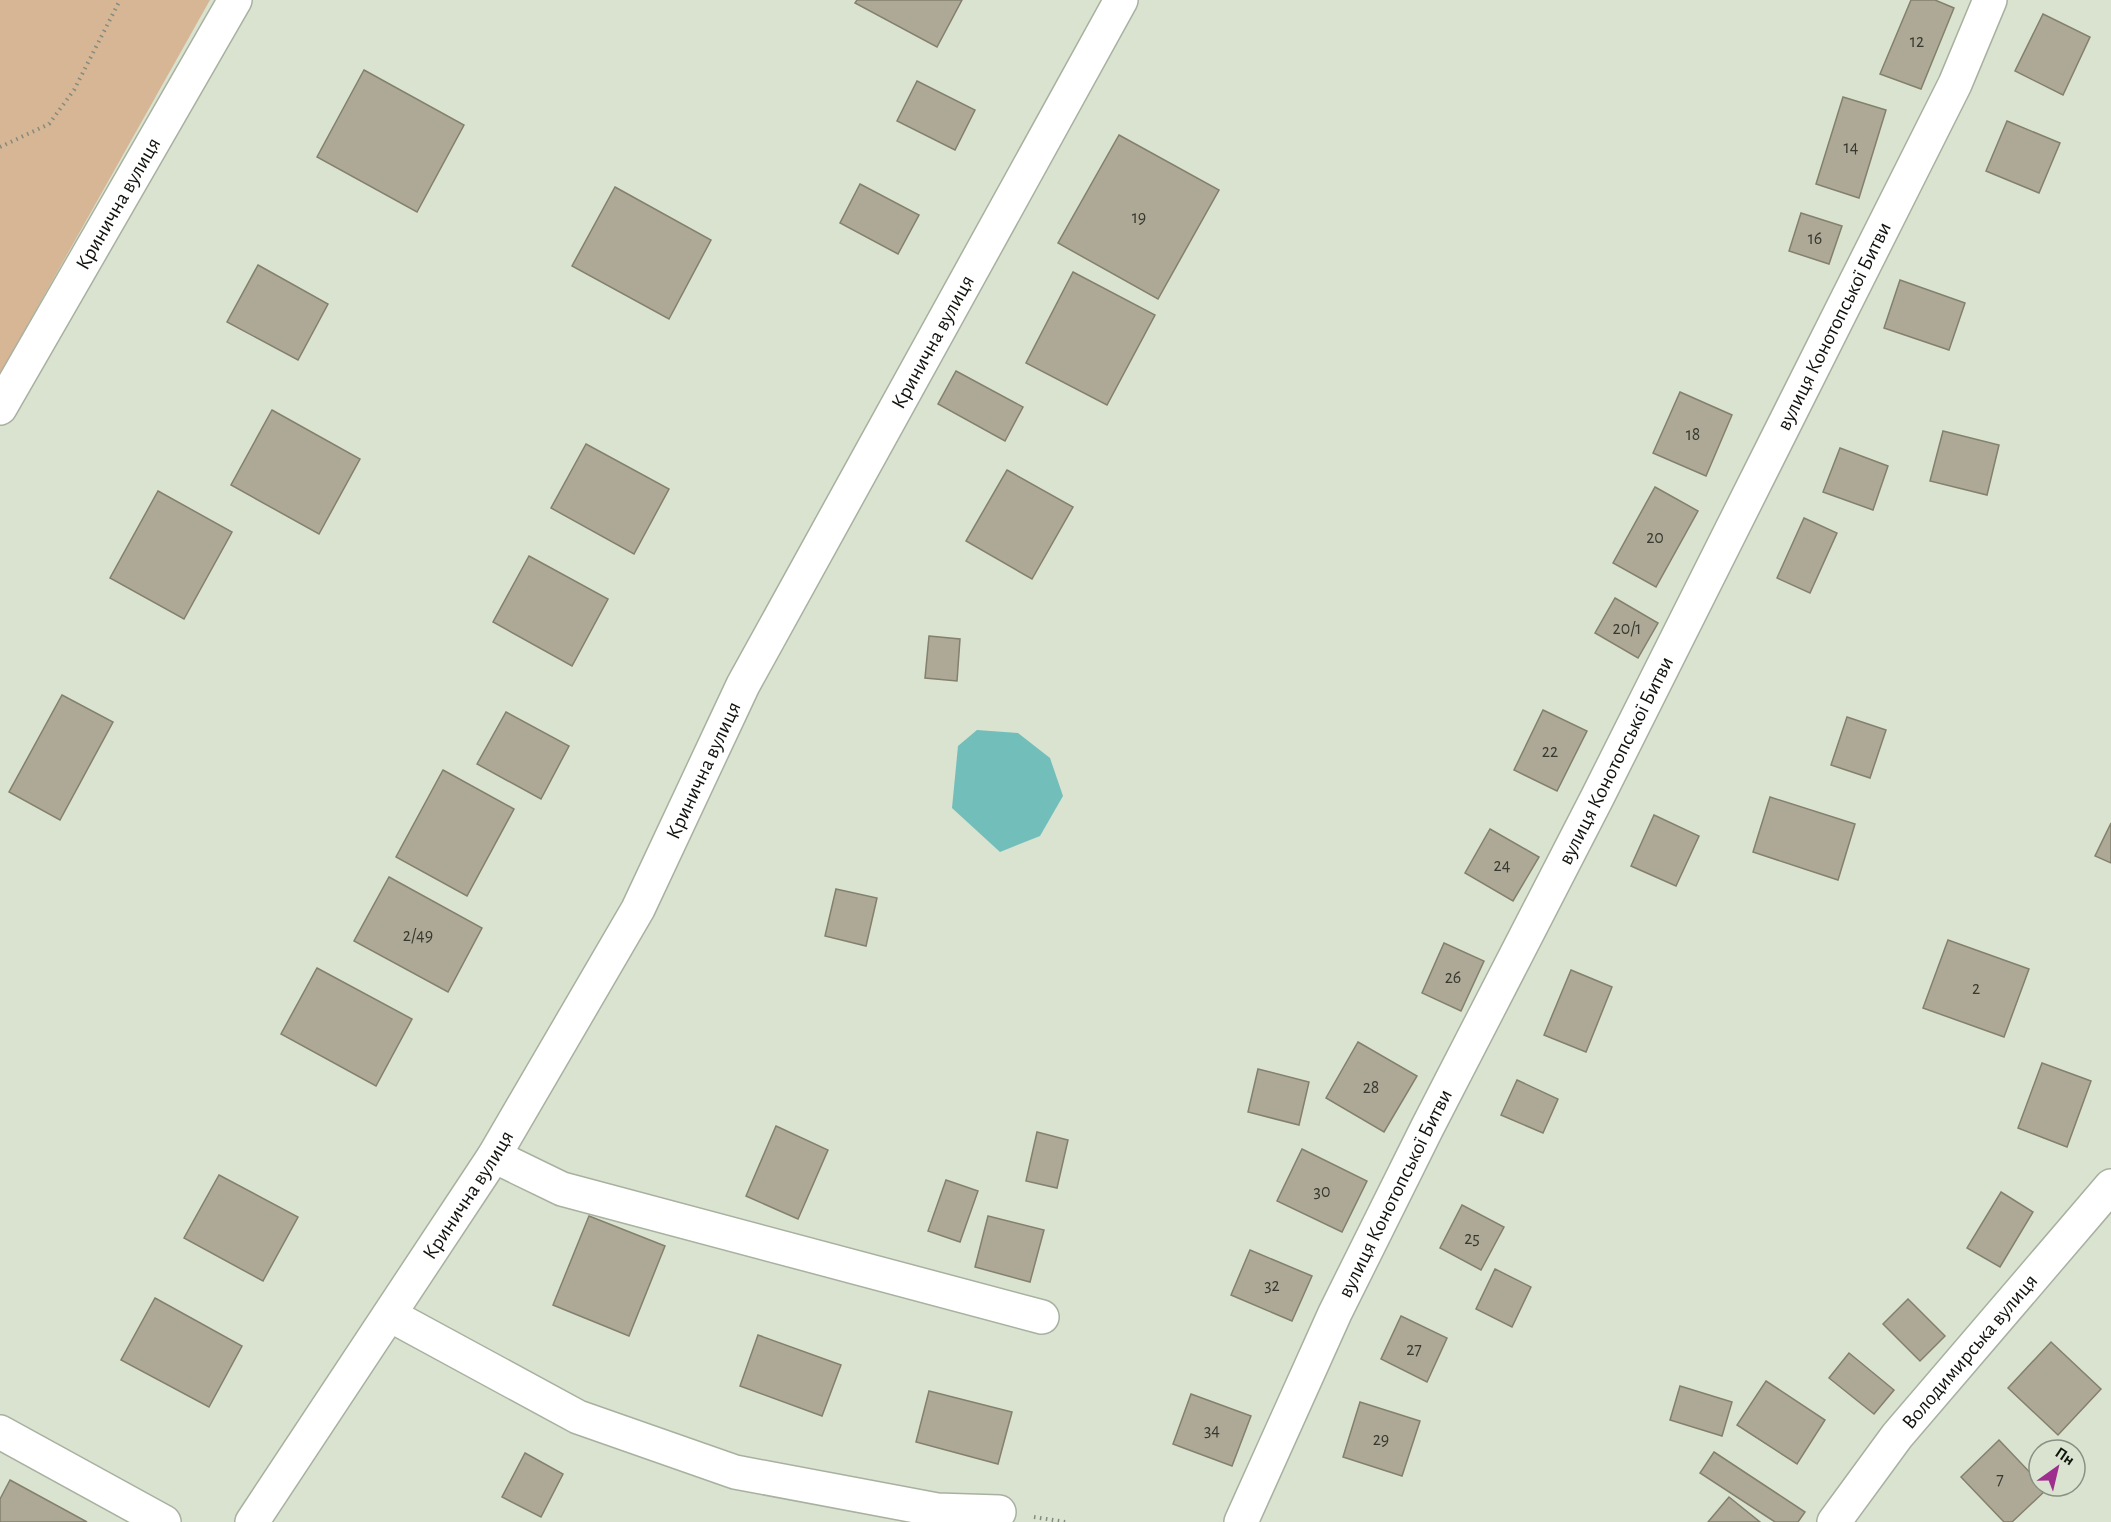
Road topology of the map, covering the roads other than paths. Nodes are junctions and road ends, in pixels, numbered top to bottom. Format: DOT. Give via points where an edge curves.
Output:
graph roads {
  1 [pos="235,0"];
  2 [pos="1121,0"];
  3 [pos="1990,0"];
  4 [pos="0,408"];
  5 [pos="494,1156"];
  6 [pos="2111,1185"];
  7 [pos="390,1315"];
  8 [pos="1042,1317"];
  9 [pos="0,1432"];
  10 [pos="999,1512"];
  11 [pos="164,1522"];
  12 [pos="252,1522"];
  13 [pos="1241,1522"];
  14 [pos="1834,1522"];
  1 -- 4 [label="street, Кринична вулиця"];
  2 -- 5 [label="street, Кринична вулиця" via="743,685 638,909"];
  3 -- 13 [label="street, вулиця Конотопської Битви" via="1955,84 1335,1313"];
  5 -- 7 [label="street, Кринична вулиця"];
  5 -- 8 [label="street" via="561,1190"];
  6 -- 14 [label="street, Володимирська вулиця" via="1897,1436"];
  7 -- 10 [label="street" via="578,1417 735,1473 937,1509"];
  7 -- 12 [label="street, Кринична вулиця"];
  9 -- 11 [label="street"];
}
